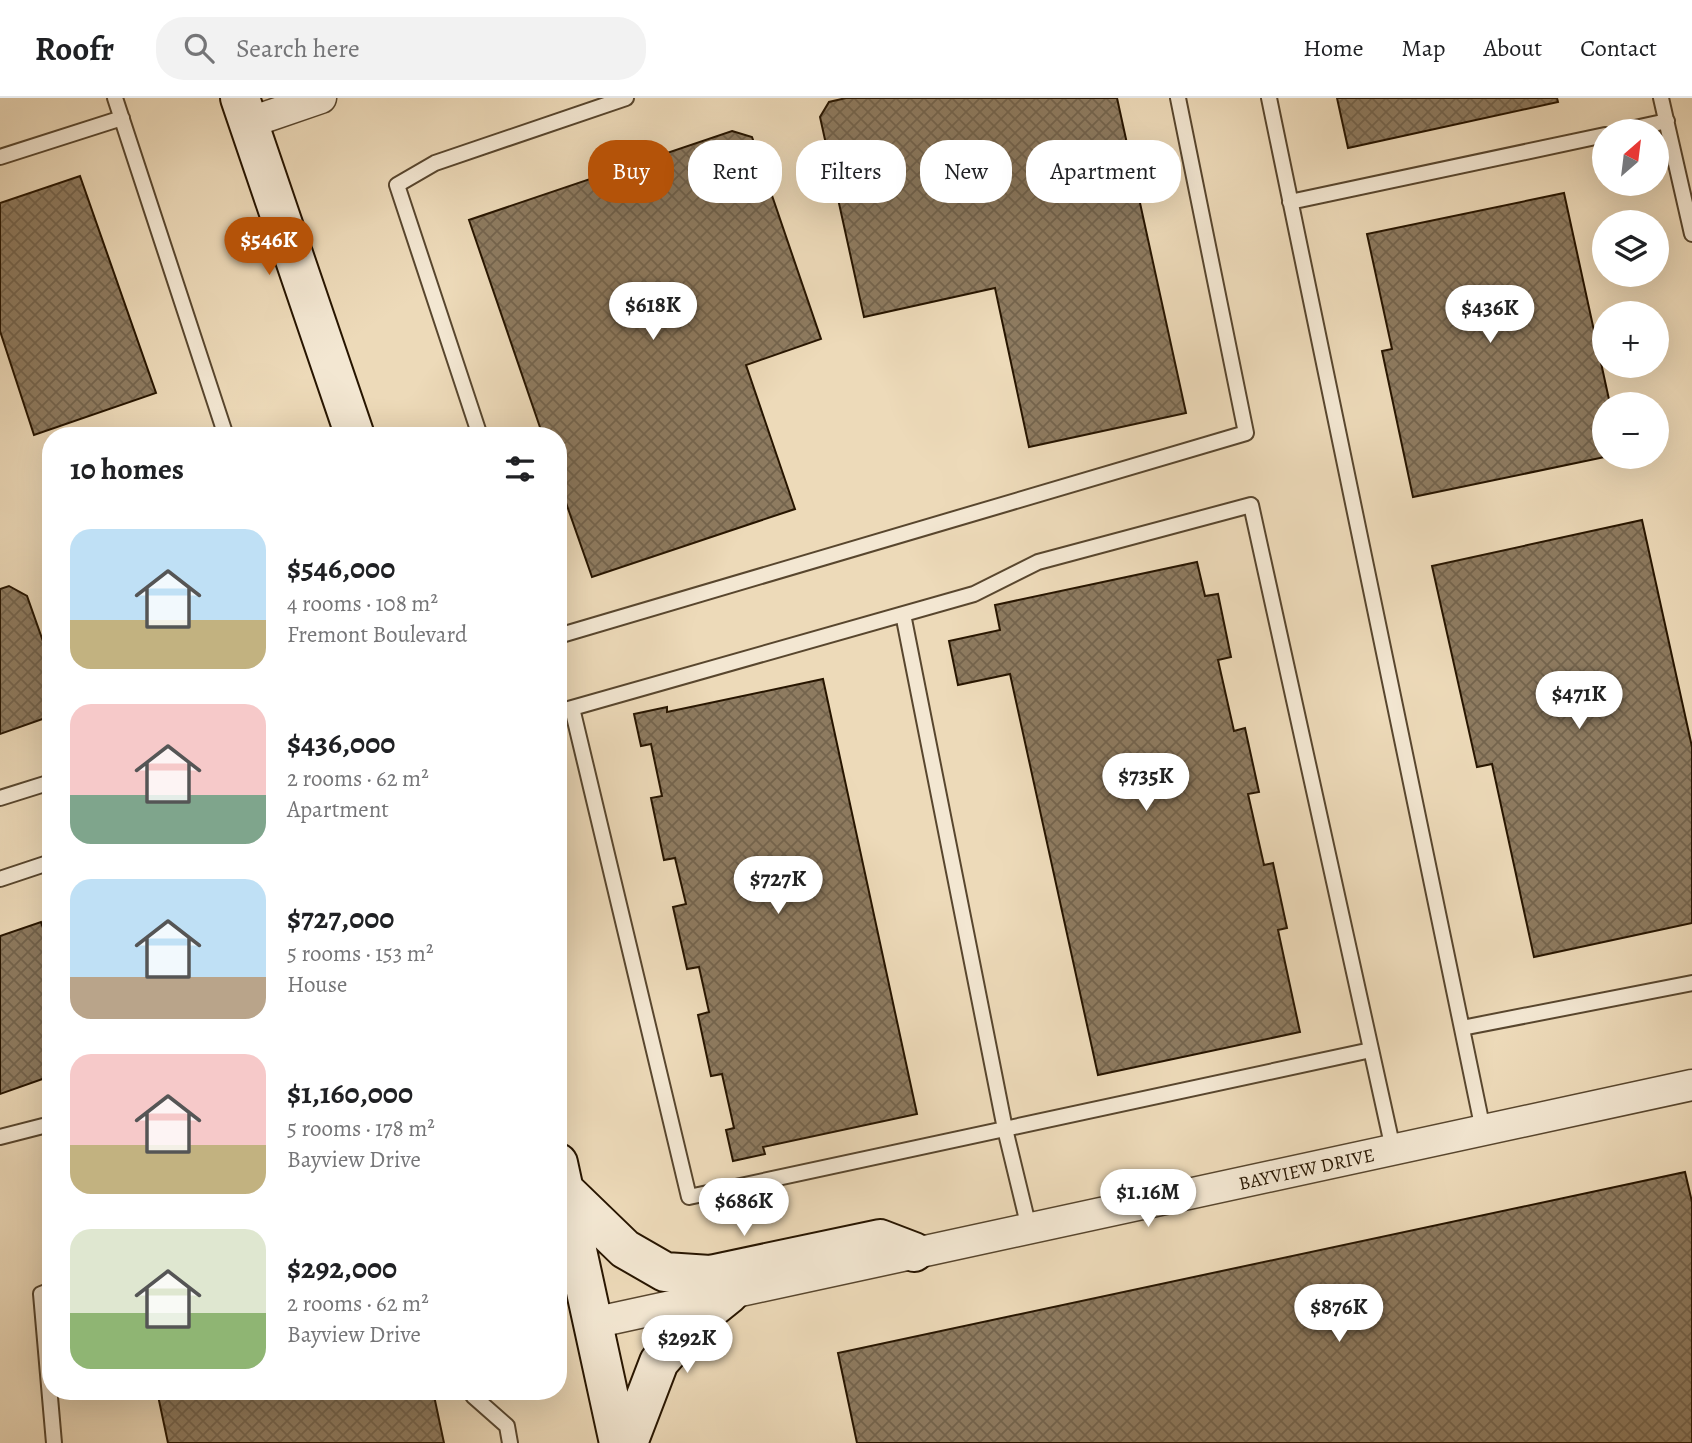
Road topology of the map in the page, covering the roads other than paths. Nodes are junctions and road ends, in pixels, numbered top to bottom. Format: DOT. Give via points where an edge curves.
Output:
graph roads {
  1 [pos="115,98"];
  2 [pos="321,98"];
  3 [pos="626,98"];
  4 [pos="1178,98"];
  5 [pos="1269,98"];
  6 [pos="1661,98"];
  7 [pos="244,110"];
  8 [pos="122,118"];
  9 [pos="1666,119"];
  10 [pos="1670,135"];
  11 [pos="1592,138"];
  12 [pos="0,157"];
  13 [pos="1290,202"];
  14 [pos="1692,234"];
  15 [pos="223,427"];
  16 [pos="352,427"];
  17 [pos="477,427"];
  18 [pos="903,614"];
  19 [pos="567,633"];
  20 [pos="567,709"];
  21 [pos="567,718"];
  22 [pos="42,785"];
  23 [pos="0,798"];
  24 [pos="42,865"];
  25 [pos="0,879"];
  26 [pos="1692,983"];
  27 [pos="1462,1028"];
  28 [pos="1371,1050"];
  29 [pos="1692,1084"];
  30 [pos="42,1126"];
  31 [pos="1005,1129"];
  32 [pos="1483,1130"];
  33 [pos="0,1137"];
  34 [pos="1393,1149"];
  35 [pos="567,1184"];
  36 [pos="567,1204"];
  37 [pos="1028,1228"];
  38 [pos="914,1252"];
  39 [pos="729,1294"];
  40 [pos="593,1323"];
  41 [pos="50,1400"];
  42 [pos="478,1400"];
  43 [pos="54,1443"];
  44 [pos="510,1443"];
  45 [pos="619,1443"];
  46 [pos="628,1443"];
  1 -- 8 [label="lane"];
  2 -- 7 [label="street"];
  3 -- 17 [label="lane" via="435,163 397,185"];
  4 -- 19 [label="lane" via="1246,433"];
  5 -- 13 [label="lane"];
  6 -- 9 [label="lane"];
  7 -- 16 [label="main road"];
  8 -- 12 [label="lane"];
  8 -- 15 [label="lane"];
  10 -- 14 [label="lane"];
  11 -- 13 [label="lane"];
  13 -- 27 [label="lane"];
  18 -- 20 [label="lane"];
  18 -- 28 [label="lane" via="974,594 1038,562 1251,505"];
  18 -- 31 [label="lane"];
  21 -- 31 [label="lane" via="689,1197"];
  22 -- 23 [label="lane"];
  24 -- 25 [label="lane"];
  26 -- 27 [label="lane"];
  27 -- 32 [label="lane"];
  28 -- 31 [label="lane"];
  28 -- 34 [label="lane"];
  29 -- 32 [label="street, BAYVIEW DRIVE"];
  30 -- 33 [label="lane"];
  31 -- 37 [label="lane"];
  32 -- 34 [label="street, BAYVIEW DRIVE"];
  34 -- 37 [label="street, BAYVIEW DRIVE"];
  35 -- 38 [label="main road" via="625,1249 665,1272 710,1275 880,1239"];
  36 -- 40 [label="main road"];
  37 -- 38 [label="street, BAYVIEW DRIVE"];
  38 -- 39 [label="street, BAYVIEW DRIVE"];
  39 -- 40 [label="street, BAYVIEW DRIVE"];
  39 -- 46 [label="main road" via="694,1322 659,1362"];
  40 -- 45 [label="main road"];
  41 -- 43 [label="lane"];
  42 -- 44 [label="lane" via="507,1426"];
}
